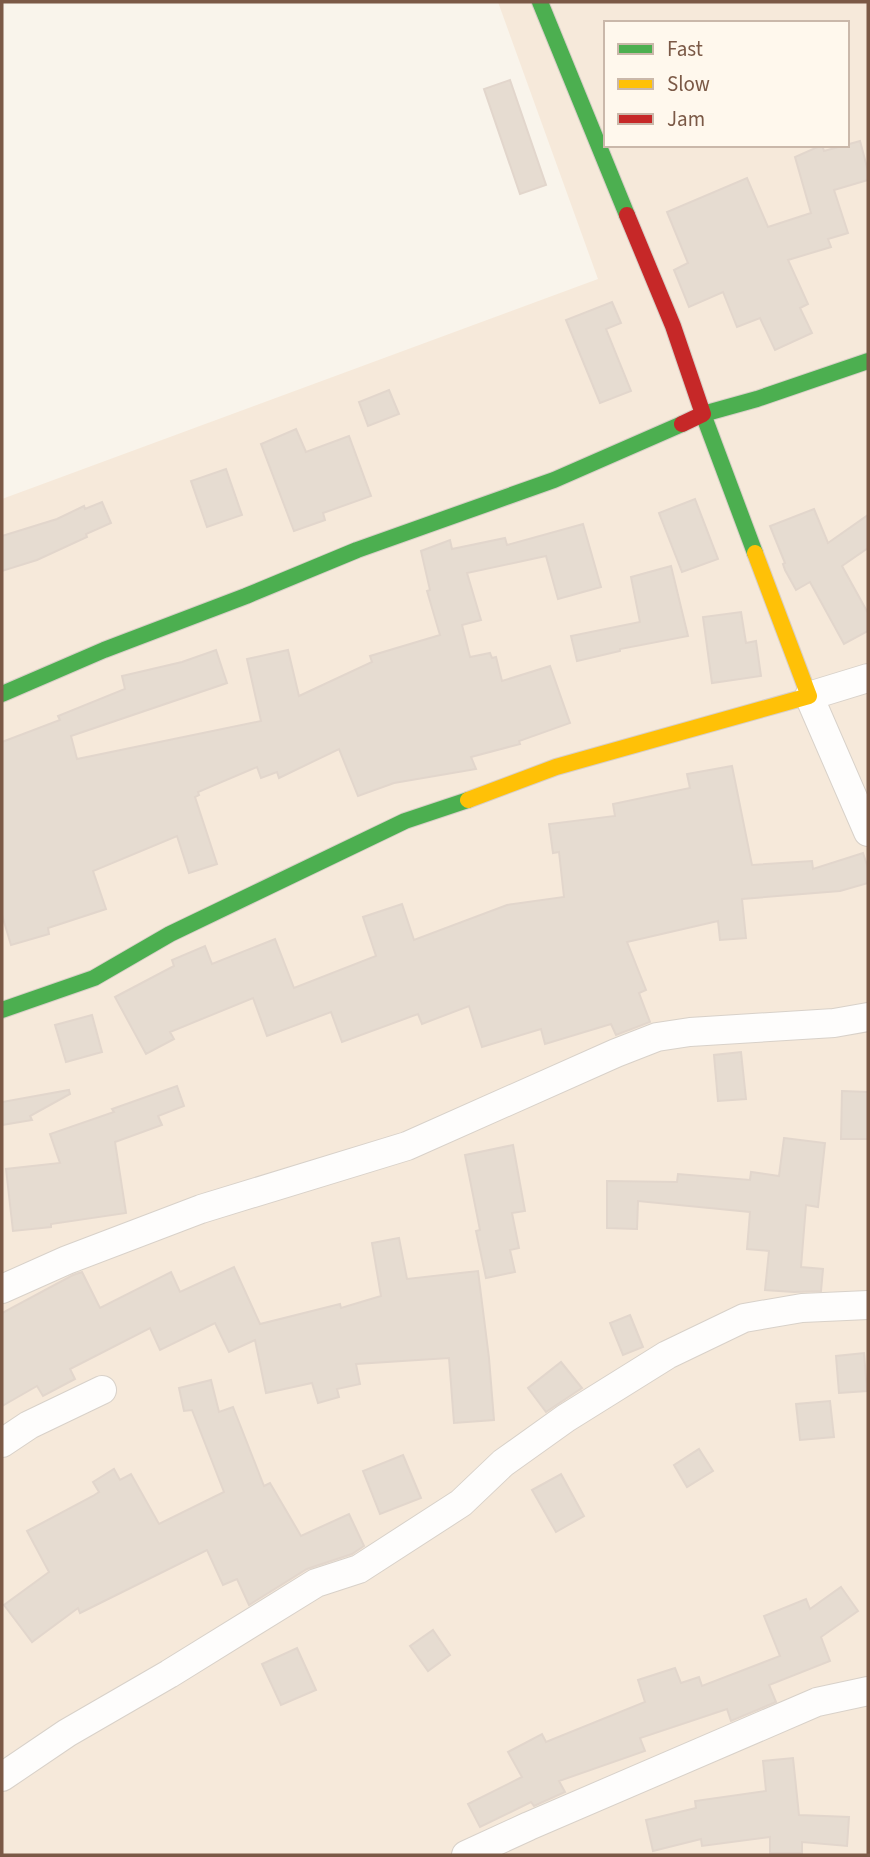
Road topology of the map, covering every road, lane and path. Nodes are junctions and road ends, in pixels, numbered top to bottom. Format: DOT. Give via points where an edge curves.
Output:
graph roads {
  1 [pos="540,2"];
  2 [pos="868,361"];
  3 [pos="703,414"];
  4 [pos="868,678"];
  5 [pos="2,694"];
  6 [pos="809,696"];
  7 [pos="868,832"];
  8 [pos="2,1010"];
  9 [pos="868,1017"];
  10 [pos="2,1289"];
  11 [pos="868,1305"];
  12 [pos="102,1390"];
  13 [pos="2,1443"];
  14 [pos="868,1690"];
  15 [pos="2,1777"];
  16 [pos="466,1855"];
  1 -- 3 [label="street" via="673,326"];
  2 -- 3 [label="street"];
  3 -- 5 [label="street" via="554,480 357,550"];
  3 -- 6 [label="street"];
  4 -- 6 [label="street"];
  6 -- 7 [label="street"];
  6 -- 8 [label="street" via="556,767 405,821 170,934 94,978"];
  9 -- 10 [label="street" via="657,1037 407,1146 201,1209"];
  11 -- 15 [label="street" via="802,1308 744,1318 667,1355 566,1418 503,1463 461,1503 359,1569 316,1583"];
  12 -- 13 [label="street"];
  14 -- 16 [label="street" via="817,1702"];
}
